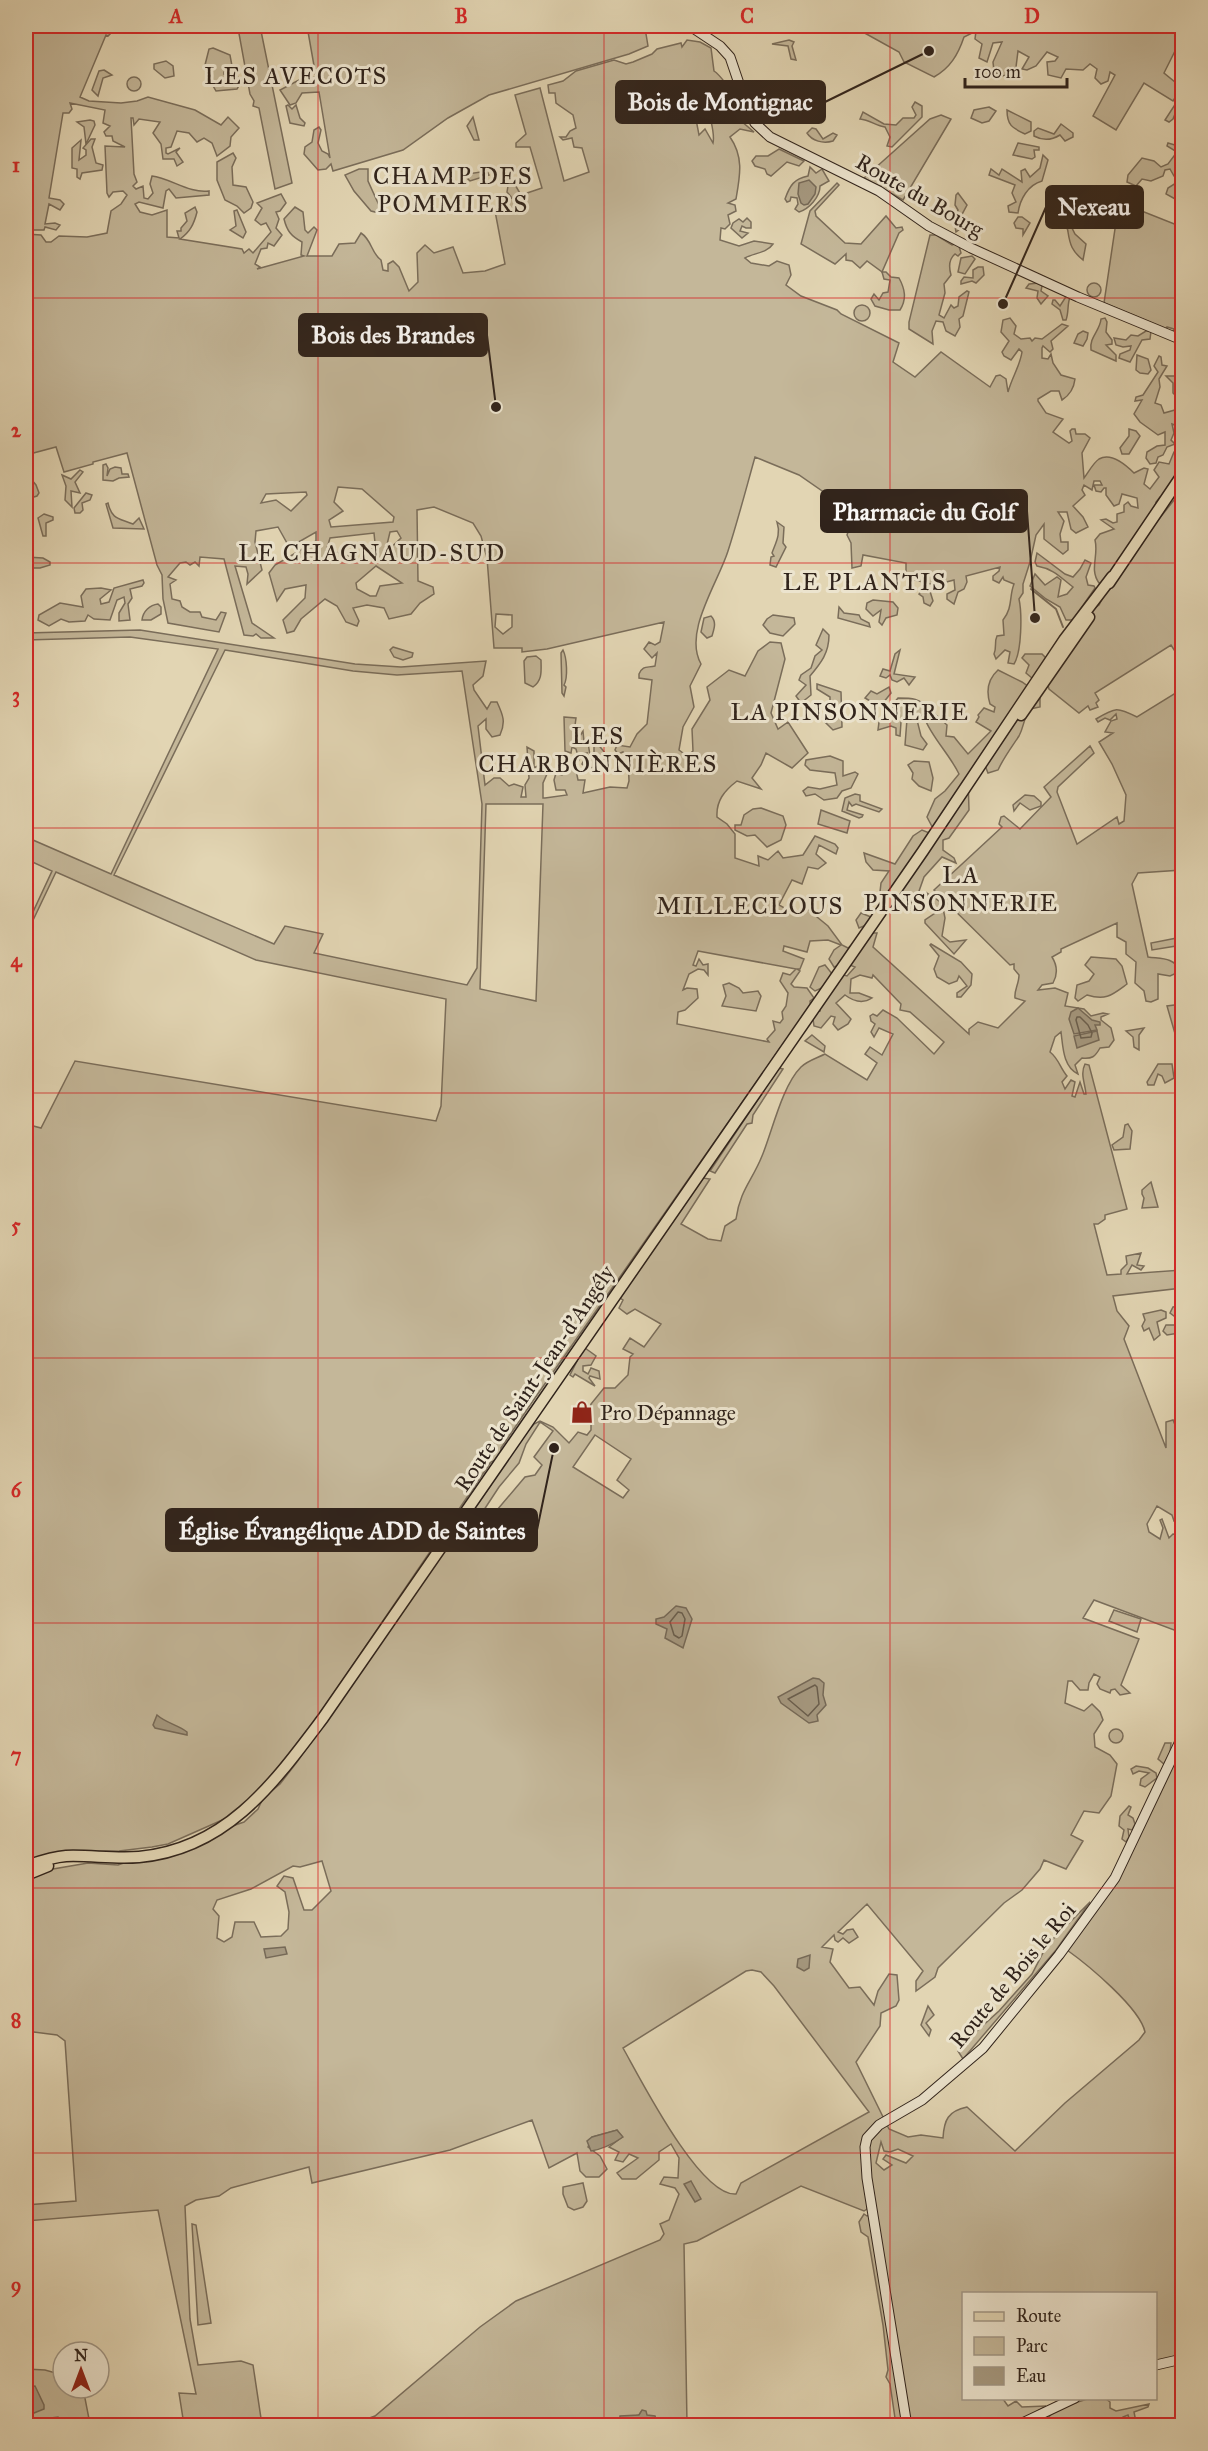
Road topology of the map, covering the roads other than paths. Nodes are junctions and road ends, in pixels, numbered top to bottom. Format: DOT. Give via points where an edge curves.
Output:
graph roads {
  1 [pos="690,26"];
  2 [pos="1182,340"];
  3 [pos="1182,475"];
  4 [pos="1182,1737"];
  5 [pos="100,1858"];
  6 [pos="26,1866"];
  7 [pos="26,1875"];
  8 [pos="1182,2359"];
  9 [pos="1157,2365"];
  10 [pos="1071,2400"];
  11 [pos="907,2426"];
  12 [pos="1016,2426"];
  1 -- 2 [label="street, Route du Bourg" via="730,57 749,113 770,137 879,191 929,226 971,248"];
  3 -- 5 [label="main road, Route de Saint-Jean-d'Angély" via="279,1777 236,1818 186,1846 152,1855"];
  4 -- 11 [label="street, Route de Bois le Roi" via="1115,1878 1059,1955 983,2048 922,2100 879,2125 867,2138 867,2178"];
  5 -- 6 [label="main road, Route de Saint-Jean-d'Angély" via="65,1856"];
  5 -- 7 [label="main road, Route de Saint-Jean-d'Angély" via="56,1864"];
  8 -- 9 [label="street"];
  10 -- 12 [label="street"];
}
